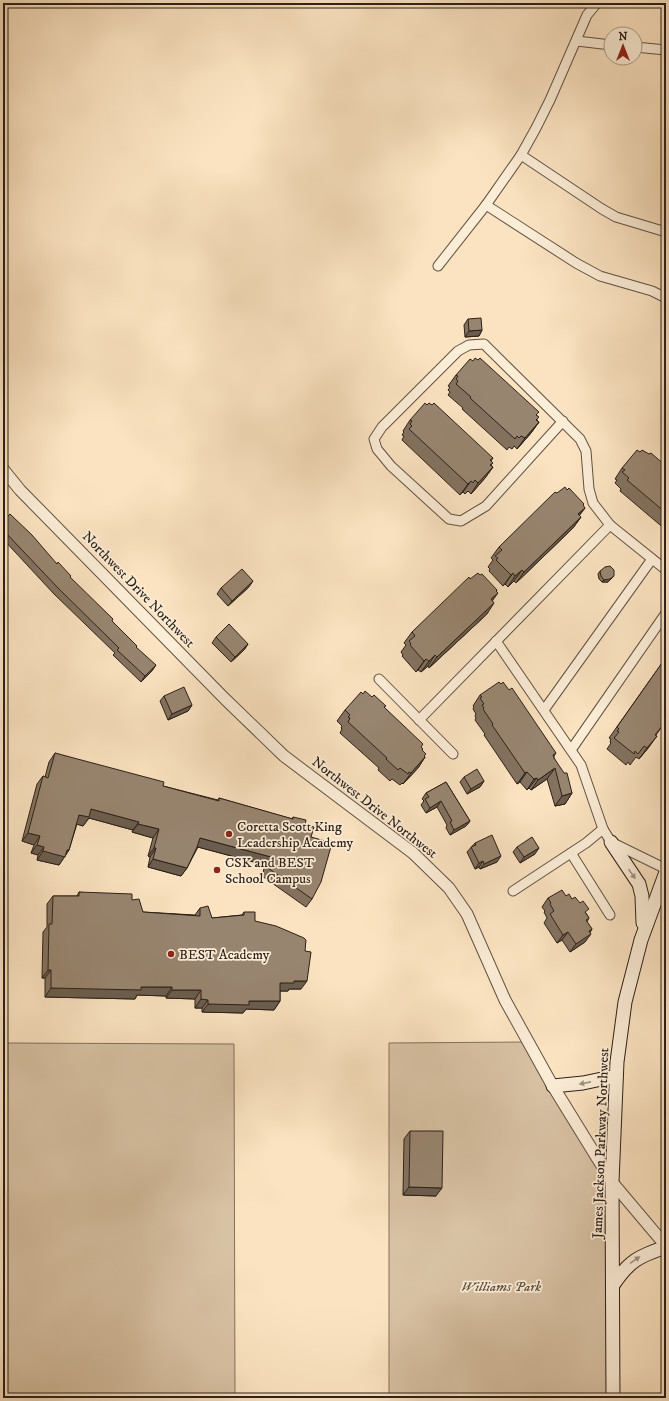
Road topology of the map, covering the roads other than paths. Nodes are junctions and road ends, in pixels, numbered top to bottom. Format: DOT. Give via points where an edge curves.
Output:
graph roads {
  1 [pos="597,3"];
  2 [pos="577,41"];
  3 [pos="603,44"];
  4 [pos="643,48"];
  5 [pos="666,50"];
  6 [pos="521,155"];
  7 [pos="486,205"];
  8 [pos="666,232"];
  9 [pos="438,266"];
  10 [pos="666,298"];
  11 [pos="563,421"];
  12 [pos="3,468"];
  13 [pos="610,525"];
  14 [pos="652,559"];
  15 [pos="666,570"];
  16 [pos="666,613"];
  17 [pos="496,641"];
  18 [pos="379,679"];
  19 [pos="544,710"];
  20 [pos="419,720"];
  21 [pos="571,750"];
  22 [pos="453,754"];
  23 [pos="603,829"];
  24 [pos="611,842"];
  25 [pos="571,853"];
  26 [pos="666,870"];
  27 [pos="513,891"];
  28 [pos="610,915"];
  29 [pos="643,933"];
  30 [pos="616,1076"];
  31 [pos="553,1086"];
  32 [pos="612,1182"];
  33 [pos="666,1247"];
  34 [pos="613,1285"];
  35 [pos="613,1398"];
  1 -- 2 [label="street" via="587,15"];
  2 -- 3 [label="street"];
  2 -- 6 [label="street"];
  4 -- 5 [label="street"];
  6 -- 7 [label="street"];
  6 -- 8 [label="street" via="616,217"];
  7 -- 9 [label="street"];
  7 -- 10 [label="street" via="600,276 652,291"];
  11 -- 11 [label="street" via="484,344 469,345 458,351 382,427 374,439 377,449 391,466 449,519 461,521 486,506"];
  11 -- 13 [label="street" via="580,438 586,451 591,496"];
  12 -- 31 [label="street, Northwest Drive Northwest" via="20,490 284,756 413,853 449,888 467,914 505,1000"];
  13 -- 14 [label="street"];
  13 -- 17 [label="street"];
  14 -- 15 [label="street"];
  14 -- 19 [label="street"];
  16 -- 21 [label="street"];
  17 -- 19 [label="street"];
  17 -- 20 [label="street"];
  18 -- 20 [label="street"];
  19 -- 21 [label="street"];
  20 -- 22 [label="street"];
  21 -- 23 [label="street" via="580,765"];
  23 -- 24 [label="street"];
  23 -- 25 [label="street"];
  24 -- 26 [label="street"];
  24 -- 29 [label="main road, one-way" via="639,884 643,908"];
  25 -- 27 [label="street"];
  25 -- 28 [label="street"];
  26 -- 29 [label="main road, James Jackson Parkway Northwest"];
  29 -- 30 [label="main road, James Jackson Parkway Northwest" via="625,1002"];
  30 -- 31 [label="main road, one-way"];
  30 -- 32 [label="main road, James Jackson Parkway Northwest"];
  31 -- 32 [label="street, Northwest Drive Northwest"];
  32 -- 33 [label="street, Northwest Drive Northwest"];
  32 -- 34 [label="main road, James Jackson Parkway Northwest"];
  34 -- 33 [label="main road, one-way" via="634,1260"];
  34 -- 35 [label="main road, James Jackson Parkway Northwest"];
}
